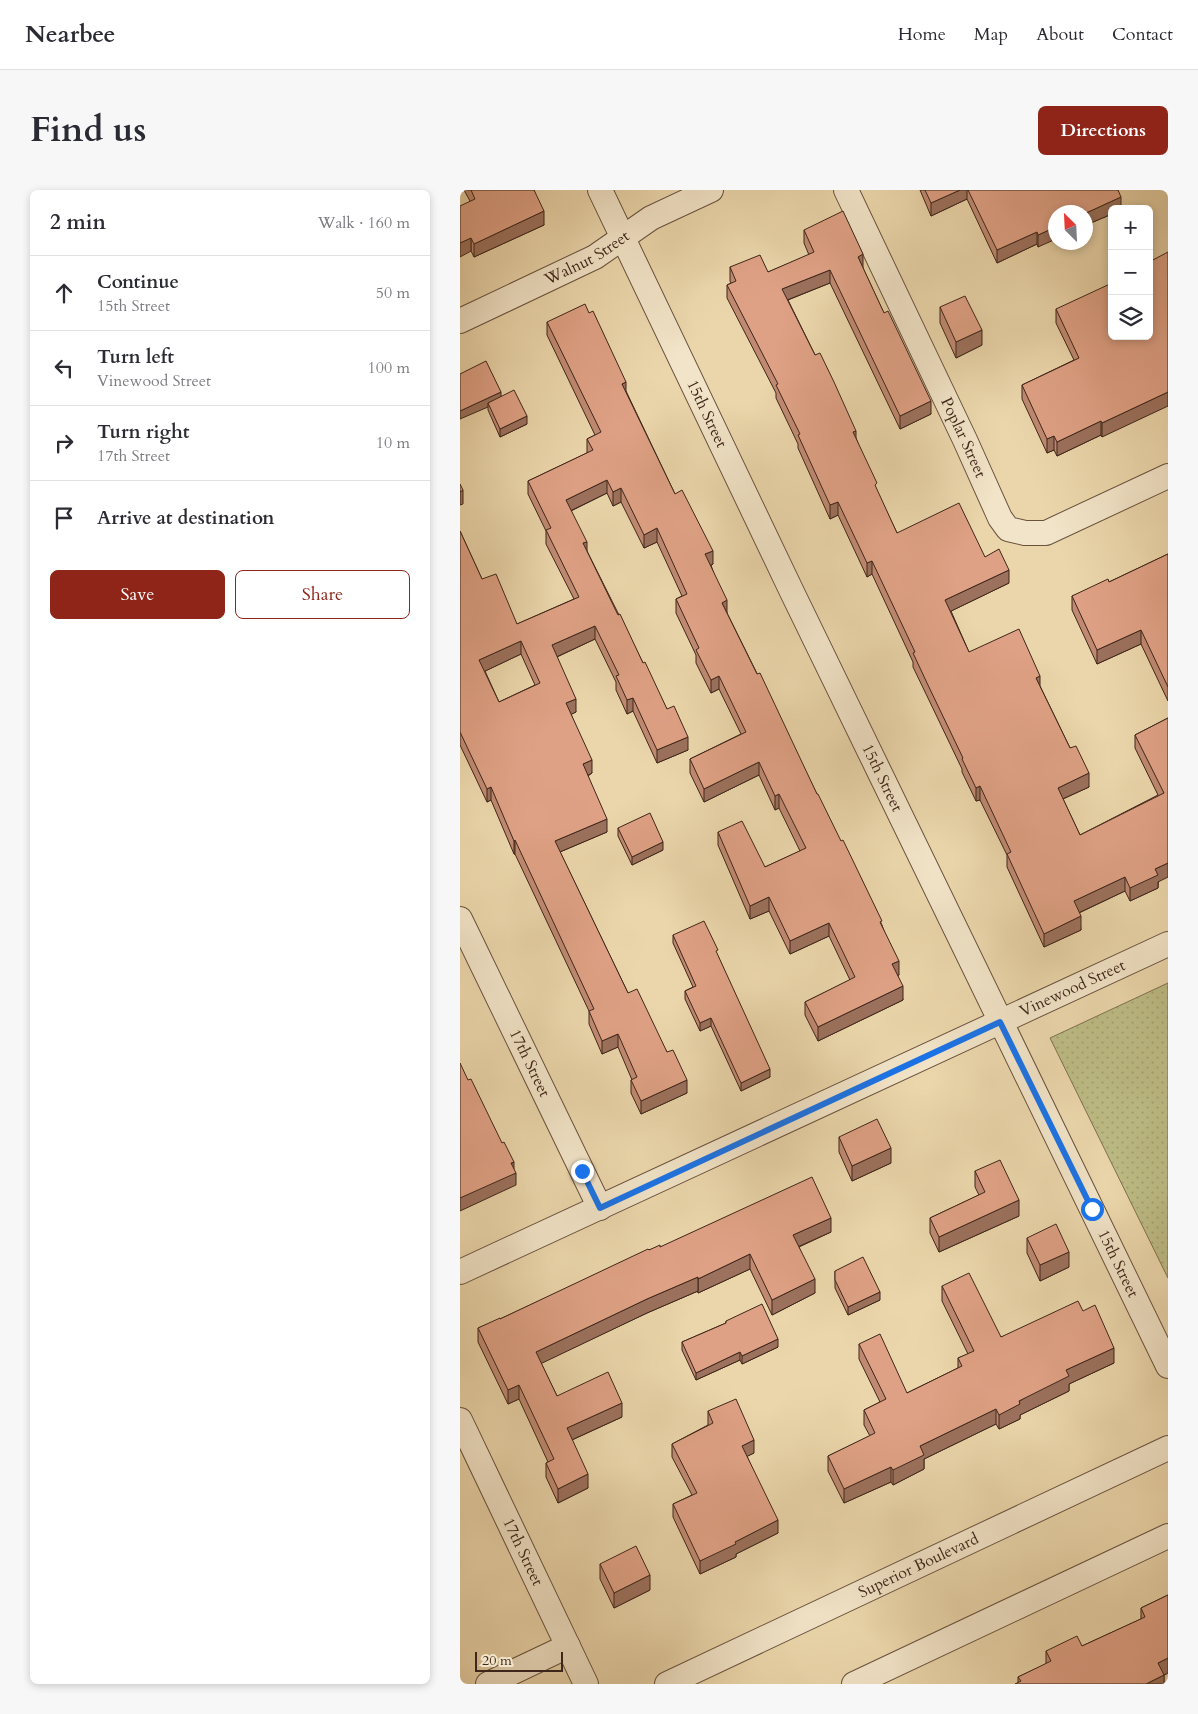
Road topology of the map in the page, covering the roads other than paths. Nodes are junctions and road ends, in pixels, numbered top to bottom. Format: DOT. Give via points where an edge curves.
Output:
graph roads {
  1 [pos="600,190"];
  2 [pos="711,190"];
  3 [pos="846,190"];
  4 [pos="623,237"];
  5 [pos="460,321"];
  6 [pos="1168,476"];
  7 [pos="460,919"];
  8 [pos="1168,944"];
  9 [pos="1000,1022"];
  10 [pos="600,1208"];
  11 [pos="460,1272"];
  12 [pos="1168,1366"];
  13 [pos="460,1420"];
  14 [pos="1168,1448"];
  15 [pos="1168,1536"];
  16 [pos="568,1646"];
  17 [pos="488,1684"];
  18 [pos="586,1684"];
  19 [pos="667,1684"];
  20 [pos="854,1684"];
  1 -- 4 [label="street, 15th Street"];
  2 -- 4 [label="street, Walnut Street" via="651,218"];
  3 -- 6 [label="street, Poplar Street" via="1008,529 1046,533"];
  4 -- 5 [label="street, Walnut Street" via="595,257"];
  4 -- 9 [label="street, 15th Street"];
  7 -- 10 [label="street, 17th Street"];
  8 -- 9 [label="street, Vinewood Street"];
  9 -- 10 [label="street, Vinewood Street"];
  9 -- 12 [label="street, 15th Street"];
  10 -- 11 [label="street, Vinewood Street"];
  13 -- 16 [label="street, 17th Street"];
  14 -- 19 [label="street, Superior Boulevard"];
  15 -- 20 [label="street"];
  16 -- 17 [label="street"];
  16 -- 18 [label="street, 17th Street"];
}
